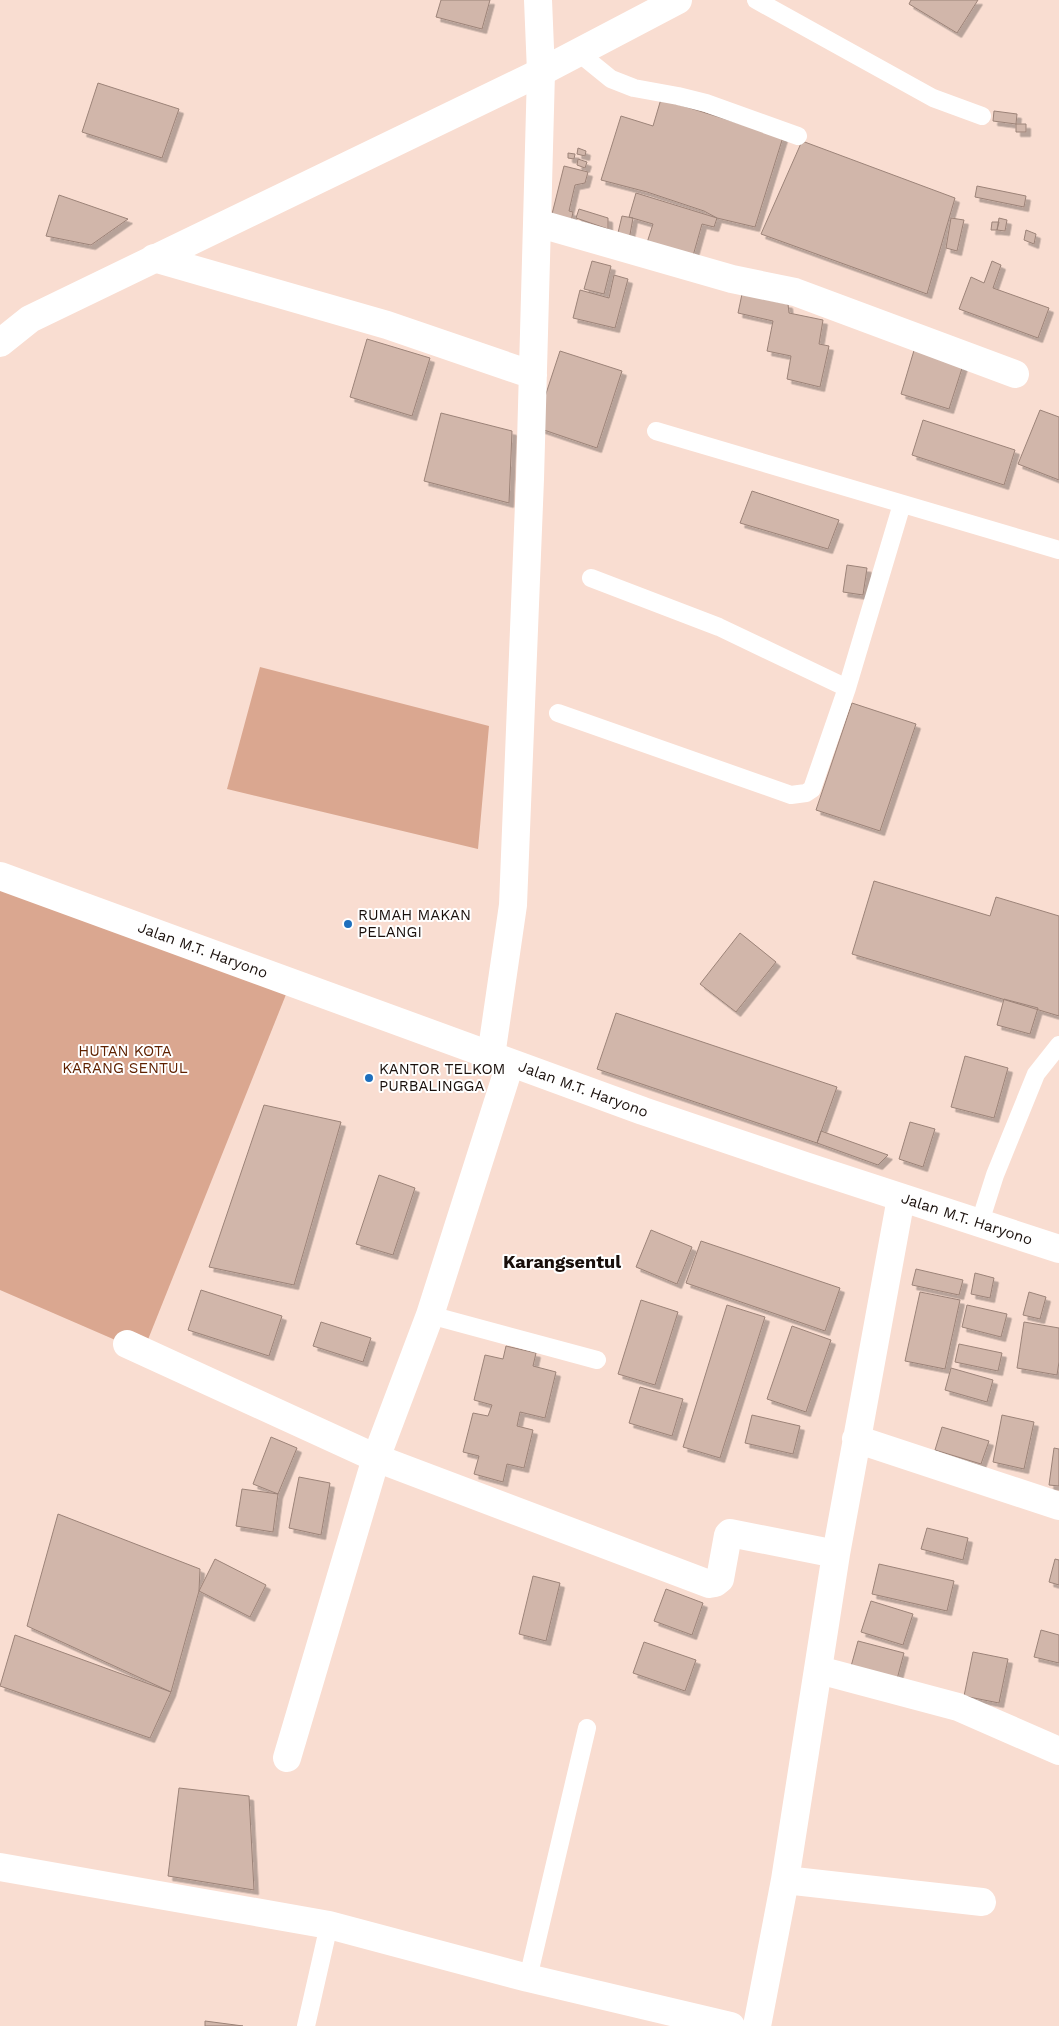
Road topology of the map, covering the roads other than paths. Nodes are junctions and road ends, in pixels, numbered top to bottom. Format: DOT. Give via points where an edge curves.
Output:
graph roads {
  1 [pos="538,0"];
  2 [pos="678,0"];
  3 [pos="756,0"];
  4 [pos="579,52"];
  5 [pos="541,72"];
  6 [pos="982,116"];
  7 [pos="798,136"];
  8 [pos="537,223"];
  9 [pos="154,258"];
  10 [pos="0,343"];
  11 [pos="1015,374"];
  12 [pos="533,375"];
  13 [pos="656,431"];
  14 [pos="902,504"];
  15 [pos="1059,550"];
  16 [pos="591,578"];
  17 [pos="847,688"];
  18 [pos="558,713"];
  19 [pos="0,876"];
  20 [pos="1059,1045"];
  21 [pos="500,1060"];
  22 [pos="901,1198"];
  23 [pos="980,1222"];
  24 [pos="1059,1249"];
  25 [pos="430,1315"];
  26 [pos="127,1344"];
  27 [pos="597,1360"];
  28 [pos="856,1439"];
  29 [pos="376,1458"];
  30 [pos="1059,1506"];
  31 [pos="836,1554"];
  32 [pos="819,1670"];
  33 [pos="587,1728"];
  34 [pos="1059,1751"];
  35 [pos="286,1758"];
  36 [pos="0,1867"];
  37 [pos="785,1880"];
  38 [pos="982,1902"];
  39 [pos="329,1925"];
  40 [pos="528,1978"];
  41 [pos="720,2024"];
  42 [pos="306,2026"];
  43 [pos="757,2026"];
  1 -- 5 [label="street"];
  2 -- 4 [label="street"];
  3 -- 6 [label="lane" via="933,98"];
  4 -- 5 [label="street"];
  4 -- 7 [label="lane" via="611,78 634,88 706,103"];
  5 -- 8 [label="street"];
  5 -- 9 [label="street"];
  8 -- 11 [label="street" via="732,279 794,292"];
  8 -- 12 [label="street"];
  9 -- 10 [label="street" via="30,319"];
  9 -- 12 [label="street" via="387,325"];
  12 -- 21 [label="street" via="513,904"];
  13 -- 14 [label="lane"];
  14 -- 15 [label="lane"];
  14 -- 17 [label="lane"];
  16 -- 17 [label="lane" via="719,627"];
  17 -- 18 [label="lane" via="812,789 799,796"];
  19 -- 21 [label="street, Jalan M.T. Haryono"];
  20 -- 23 [label="lane" via="1036,1074 995,1175"];
  21 -- 22 [label="street, Jalan M.T. Haryono"];
  21 -- 25 [label="street"];
  22 -- 23 [label="street, Jalan M.T. Haryono"];
  22 -- 28 [label="street"];
  23 -- 24 [label="street, Jalan M.T. Haryono"];
  25 -- 27 [label="lane"];
  25 -- 29 [label="street"];
  26 -- 29 [label="street"];
  28 -- 30 [label="street"];
  28 -- 31 [label="street"];
  29 -- 31 [label="street" via="708,1584 720,1579 730,1533"];
  29 -- 35 [label="street"];
  31 -- 32 [label="street"];
  32 -- 34 [label="street" via="958,1707"];
  32 -- 37 [label="street"];
  33 -- 40 [label="lane"];
  36 -- 39 [label="street"];
  37 -- 38 [label="street"];
  37 -- 43 [label="street"];
  39 -- 40 [label="street"];
  39 -- 42 [label="lane"];
  40 -- 41 [label="street"];
}
